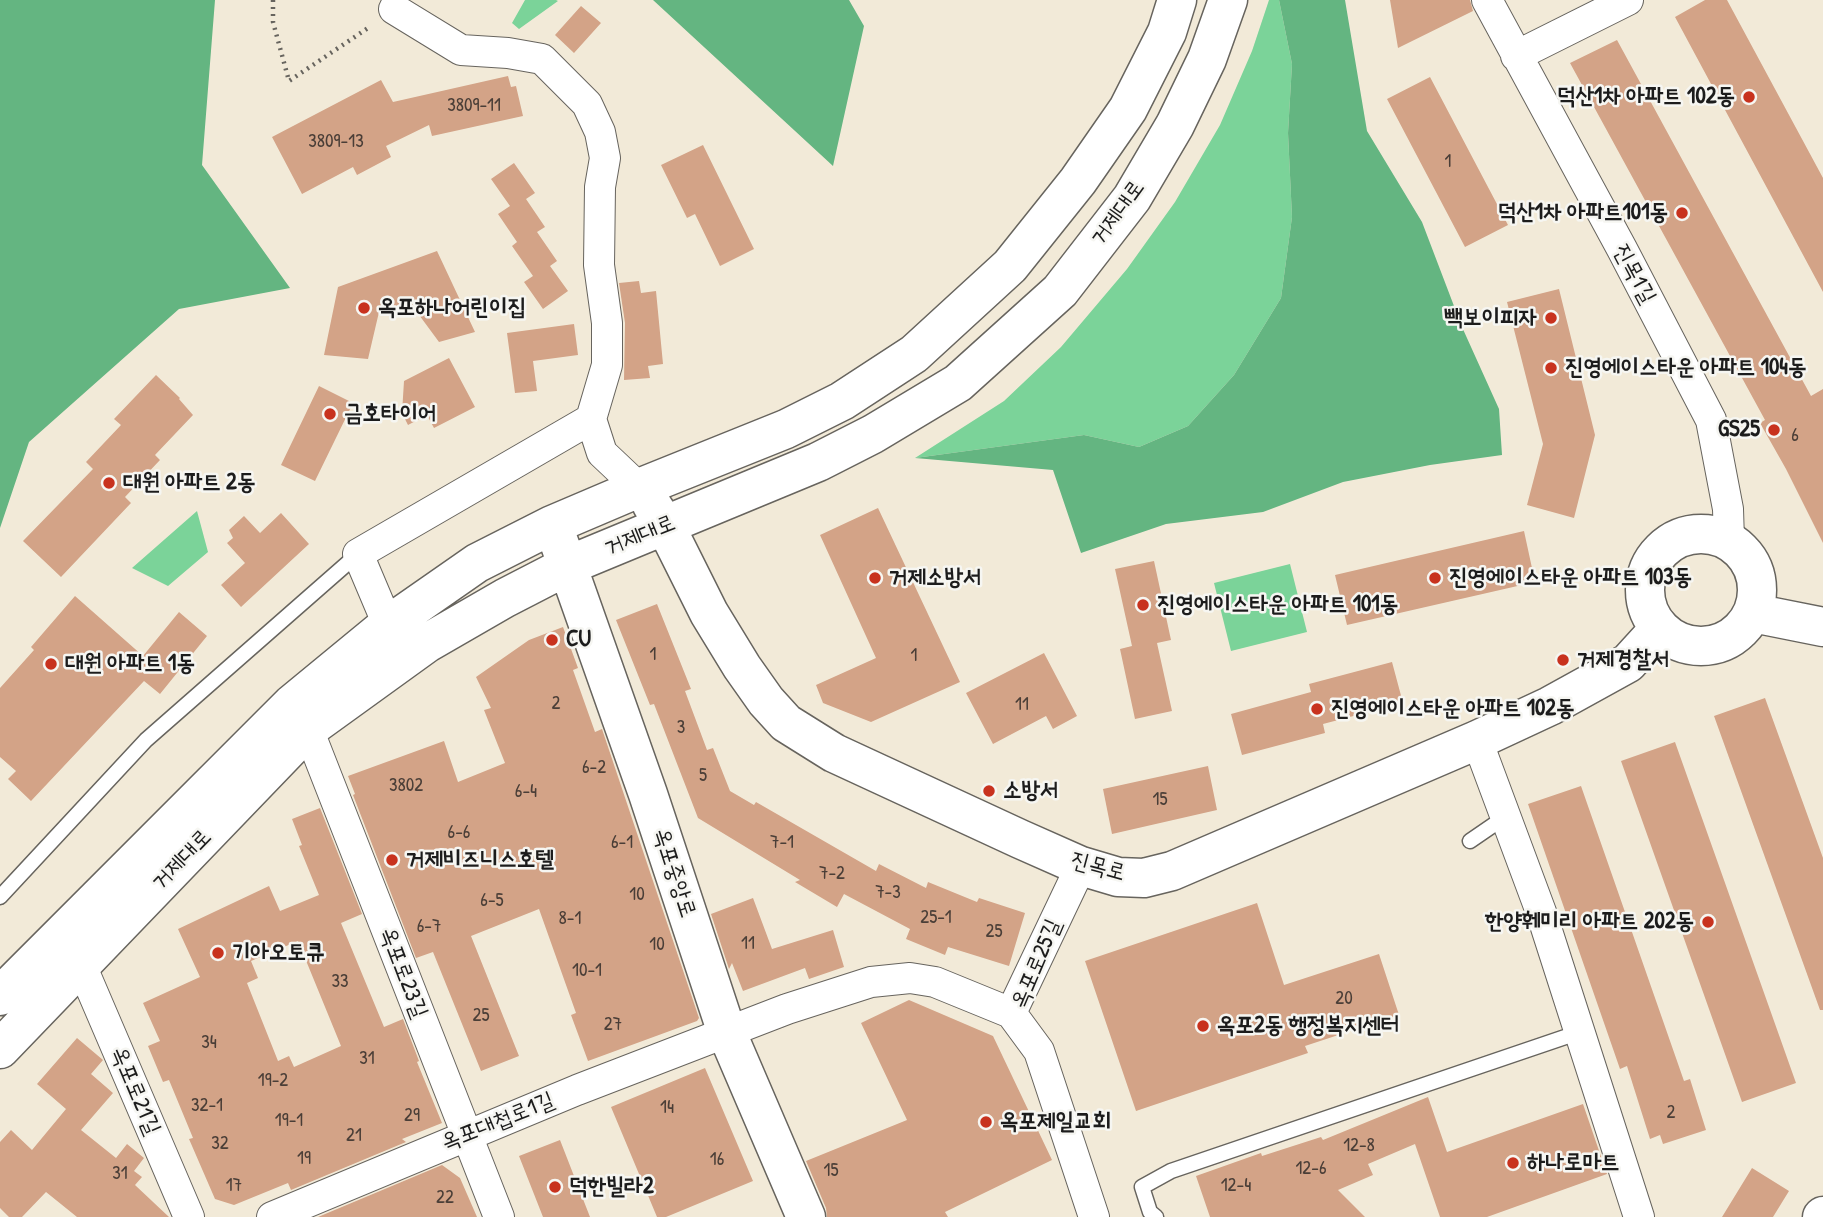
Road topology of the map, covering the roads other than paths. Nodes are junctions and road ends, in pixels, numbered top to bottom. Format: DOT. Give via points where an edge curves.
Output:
graph roads {
  1 [pos="1177,0"];
  2 [pos="1228,0"];
  3 [pos="1487,0"];
  4 [pos="1628,0"];
  5 [pos="394,9"];
  6 [pos="1516,56"];
  7 [pos="591,419"];
  8 [pos="639,488"];
  9 [pos="552,525"];
  10 [pos="665,525"];
  11 [pos="1729,541"];
  12 [pos="358,554"];
  13 [pos="569,565"];
  14 [pos="1753,613"];
  15 [pos="388,625"];
  16 [pos="1823,627"];
  17 [pos="1660,629"];
  18 [pos="307,729"];
  19 [pos="1477,740"];
  20 [pos="1505,817"];
  21 [pos="1470,841"];
  22 [pos="1081,866"];
  23 [pos="0,897"];
  24 [pos="81,965"];
  25 [pos="0,996"];
  26 [pos="1011,1013"];
  27 [pos="1580,1032"];
  28 [pos="727,1033"];
  29 [pos="0,1049"];
  30 [pos="466,1135"];
  31 [pos="189,1217"];
  32 [pos="272,1217"];
  33 [pos="499,1217"];
  34 [pos="806,1217"];
  35 [pos="1094,1217"];
  36 [pos="1156,1217"];
  37 [pos="1639,1217"];
  1 -- 8 [label="street, 거제대로" via="1167,32 1128,109 1078,181 1010,266 924,345 842,401 797,424"];
  2 -- 10 [label="street, 거제대로" via="1207,59 1175,125 1132,198 1060,291 958,383 884,427 818,463"];
  3 -- 6 [label="street, 진목1길"];
  4 -- 6 [label="street"];
  5 -- 7 [label="street" via="461,50 542,59 587,104 605,158 599,265 607,365"];
  6 -- 11 [label="street, 진목1길" via="1710,420 1728,509"];
  7 -- 8 [label="street" via="602,453"];
  7 -- 12 [label="street"];
  8 -- 9 [label="street, 거제대로"];
  8 -- 10 [label="street, 진목로"];
  9 -- 13 [label="street, 옥포중앙로"];
  9 -- 15 [label="street, 거제대로" via="477,563"];
  10 -- 13 [label="street, 거제대로"];
  10 -- 22 [label="street, 진목로" via="716,624 754,684 786,723 834,752"];
  11 -- 14 [label="street" via="1742,551 1757,580"];
  11 -- 17 [label="street" via="1695,534 1662,548 1648,571 1645,597"];
  12 -- 15 [label="street"];
  12 -- 23 [label="lane" via="146,740"];
  13 -- 18 [label="street, 거제대로" via="427,643"];
  13 -- 28 [label="street, 옥포중앙로"];
  14 -- 16 [label="street"];
  14 -- 17 [label="street" via="1728,640 1711,646 1692,646"];
  15 -- 25 [label="street, 거제대로" via="292,704"];
  17 -- 19 [label="street, 진목로" via="1628,663"];
  18 -- 24 [label="street, 거제대로"];
  18 -- 30 [label="street, 옥포로23길"];
  19 -- 20 [label="street"];
  19 -- 22 [label="street, 진목로" via="1160,875 1118,877"];
  20 -- 21 [label="lane"];
  20 -- 27 [label="street"];
  22 -- 26 [label="street, 옥포로25길"];
  24 -- 29 [label="street, 거제대로"];
  24 -- 31 [label="street, 옥포로21길"];
  26 -- 28 [label="street, 옥포대첩로1길" via="935,982 909,978 871,982 806,1009"];
  26 -- 35 [label="street, 옥포로25길" via="1039,1051"];
  27 -- 36 [label="lane" via="1171,1171 1142,1187"];
  27 -- 37 [label="street"];
  28 -- 30 [label="street, 옥포대첩로1길"];
  28 -- 34 [label="street, 옥포중앙로"];
  30 -- 32 [label="street, 옥포대첩로1길"];
  30 -- 33 [label="street, 옥포로23길"];
}
